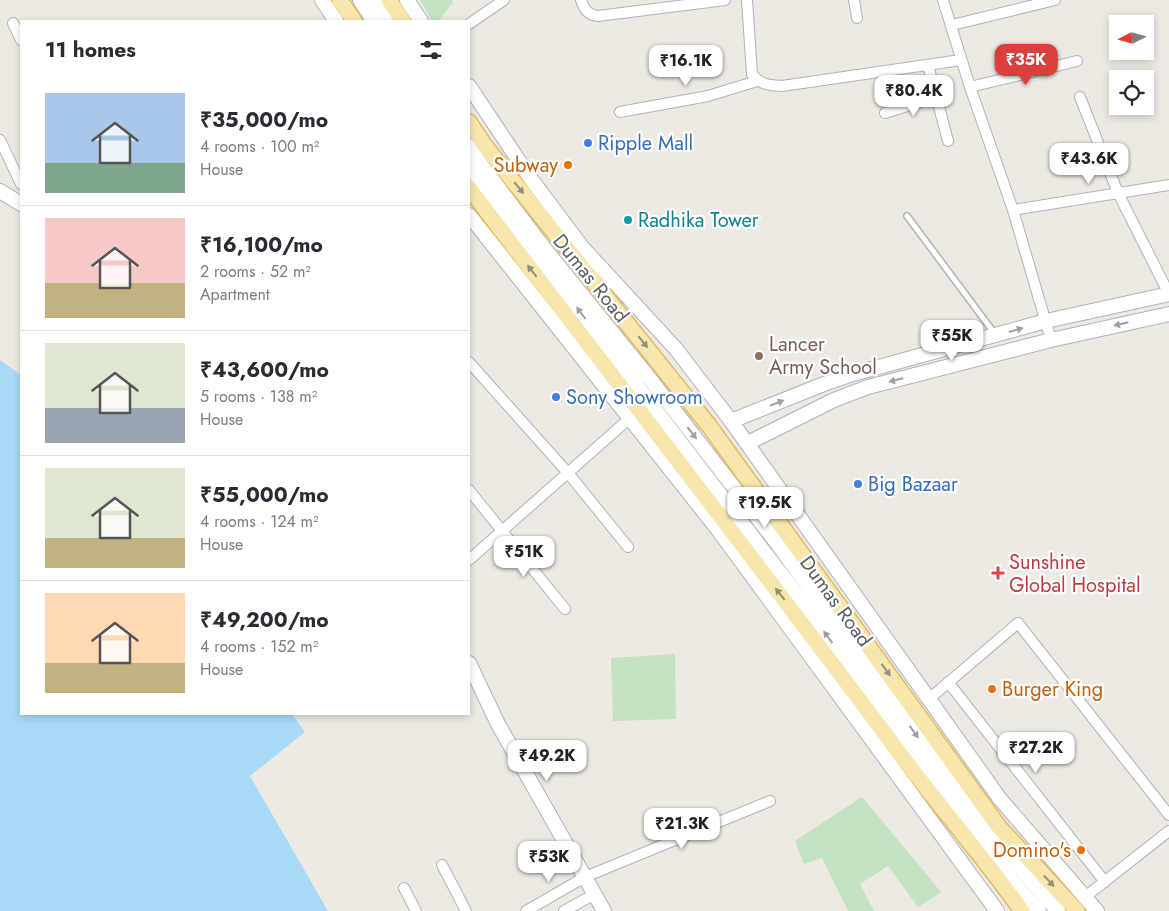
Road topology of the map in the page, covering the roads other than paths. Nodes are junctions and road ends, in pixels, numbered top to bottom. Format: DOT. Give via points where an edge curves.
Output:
graph roads {
  1 [pos="322,0"];
  2 [pos="340,0"];
  3 [pos="360,0"];
  4 [pos="373,0"];
  5 [pos="389,0"];
  6 [pos="407,0"];
  7 [pos="504,0"];
  8 [pos="581,0"];
  9 [pos="725,0"];
  10 [pos="747,0"];
  11 [pos="854,0"];
  12 [pos="944,0"];
  13 [pos="1056,0"];
  14 [pos="857,18"];
  15 [pos="335,20"];
  16 [pos="353,20"];
  17 [pos="373,20"];
  18 [pos="386,20"];
  19 [pos="402,20"];
  20 [pos="420,20"];
  21 [pos="13,23"];
  22 [pos="470,23"];
  23 [pos="952,25"];
  24 [pos="20,38"];
  25 [pos="961,60"];
  26 [pos="1076,61"];
  27 [pos="928,65"];
  28 [pos="757,81"];
  29 [pos="970,87"];
  30 [pos="470,88"];
  31 [pos="936,97"];
  32 [pos="1080,97"];
  33 [pos="620,112"];
  34 [pos="885,114"];
  35 [pos="470,124"];
  36 [pos="0,140"];
  37 [pos="948,141"];
  38 [pos="470,148"];
  39 [pos="470,167"];
  40 [pos="20,182"];
  41 [pos="1169,185"];
  42 [pos="470,189"];
  43 [pos="0,191"];
  44 [pos="1118,193"];
  45 [pos="20,203"];
  46 [pos="1013,210"];
  47 [pos="470,216"];
  48 [pos="907,216"];
  49 [pos="1169,294"];
  50 [pos="1169,314"];
  51 [pos="1046,321"];
  52 [pos="996,335"];
  53 [pos="1051,340"];
  54 [pos="470,363"];
  55 [pos="630,418"];
  56 [pos="732,421"];
  57 [pos="748,443"];
  58 [pos="568,473"];
  59 [pos="470,491"];
  60 [pos="502,531"];
  61 [pos="628,547"];
  62 [pos="470,559"];
  63 [pos="565,609"];
  64 [pos="470,666"];
  65 [pos="948,682"];
  66 [pos="929,699"];
  67 [pos="770,802"];
  68 [pos="1169,815"];
  69 [pos="1169,830"];
  70 [pos="442,865"];
  71 [pos="585,877"];
  72 [pos="1104,882"];
  73 [pos="404,888"];
  74 [pos="565,888"];
  75 [pos="1085,897"];
  76 [pos="599,901"];
  77 [pos="576,909"];
  78 [pos="416,911"];
  79 [pos="466,911"];
  80 [pos="526,911"];
  81 [pos="564,911"];
  82 [pos="997,911"];
  83 [pos="1022,911"];
  84 [pos="1040,911"];
  85 [pos="1058,911"];
  86 [pos="1077,911"];
  87 [pos="1097,911"];
  1 -- 15 [label="street"];
  2 -- 16 [label="main road"];
  3 -- 17 [label="street"];
  4 -- 18 [label="street"];
  5 -- 19 [label="main road"];
  6 -- 20 [label="street"];
  7 -- 22 [label="street"];
  8 -- 9 [label="street" via="587,12 598,16"];
  10 -- 28 [label="street" via="752,74"];
  11 -- 14 [label="street"];
  12 -- 23 [label="street"];
  13 -- 23 [label="street"];
  21 -- 24 [label="street"];
  23 -- 25 [label="street"];
  25 -- 27 [label="street"];
  25 -- 29 [label="street"];
  26 -- 29 [label="street"];
  27 -- 28 [label="street" via="782,86"];
  27 -- 31 [label="street"];
  28 -- 33 [label="street" via="708,96"];
  29 -- 46 [label="street"];
  30 -- 56 [label="street" via="531,179 582,247 676,349"];
  31 -- 34 [label="street"];
  31 -- 37 [label="street"];
  32 -- 44 [label="street"];
  35 -- 86 [label="main road, Dumas Road, one-way" via="484,146 710,427 999,827"];
  36 -- 40 [label="street"];
  38 -- 85 [label="street, one-way" via="544,248 650,378 776,542 942,772"];
  84 -- 39 [label="street, one-way" via="963,820 786,579"];
  41 -- 44 [label="street"];
  83 -- 42 [label="main road, Dumas Road, one-way"];
  43 -- 45 [label="street"];
  44 -- 46 [label="street"];
  44 -- 49 [label="street"];
  46 -- 51 [label="street"];
  47 -- 55 [label="street"];
  48 -- 52 [label="lane"];
  49 -- 51 [label="street"];
  50 -- 53 [label="street, one-way"];
  52 -- 51 [label="street, one-way"];
  51 -- 53 [label="street"];
  56 -- 52 [label="street, one-way" via="824,384"];
  53 -- 57 [label="street, one-way" via="868,388 829,402"];
  54 -- 58 [label="street"];
  55 -- 58 [label="street"];
  55 -- 82 [label="street" via="719,531"];
  56 -- 57 [label="street"];
  57 -- 66 [label="street"];
  58 -- 60 [label="street"];
  58 -- 61 [label="street"];
  59 -- 60 [label="street"];
  60 -- 62 [label="street"];
  60 -- 63 [label="street"];
  64 -- 71 [label="street" via="498,724"];
  65 -- 66 [label="street"];
  65 -- 68 [label="street" via="1018,623"];
  65 -- 72 [label="street"];
  66 -- 75 [label="street" via="1000,799"];
  67 -- 71 [label="street"];
  69 -- 72 [label="street"];
  70 -- 79 [label="street"];
  71 -- 74 [label="street"];
  71 -- 76 [label="street"];
  72 -- 75 [label="street"];
  73 -- 78 [label="street"];
  74 -- 77 [label="street"];
  74 -- 80 [label="street"];
  75 -- 87 [label="street"];
  76 -- 77 [label="street"];
  77 -- 81 [label="street"];
}
